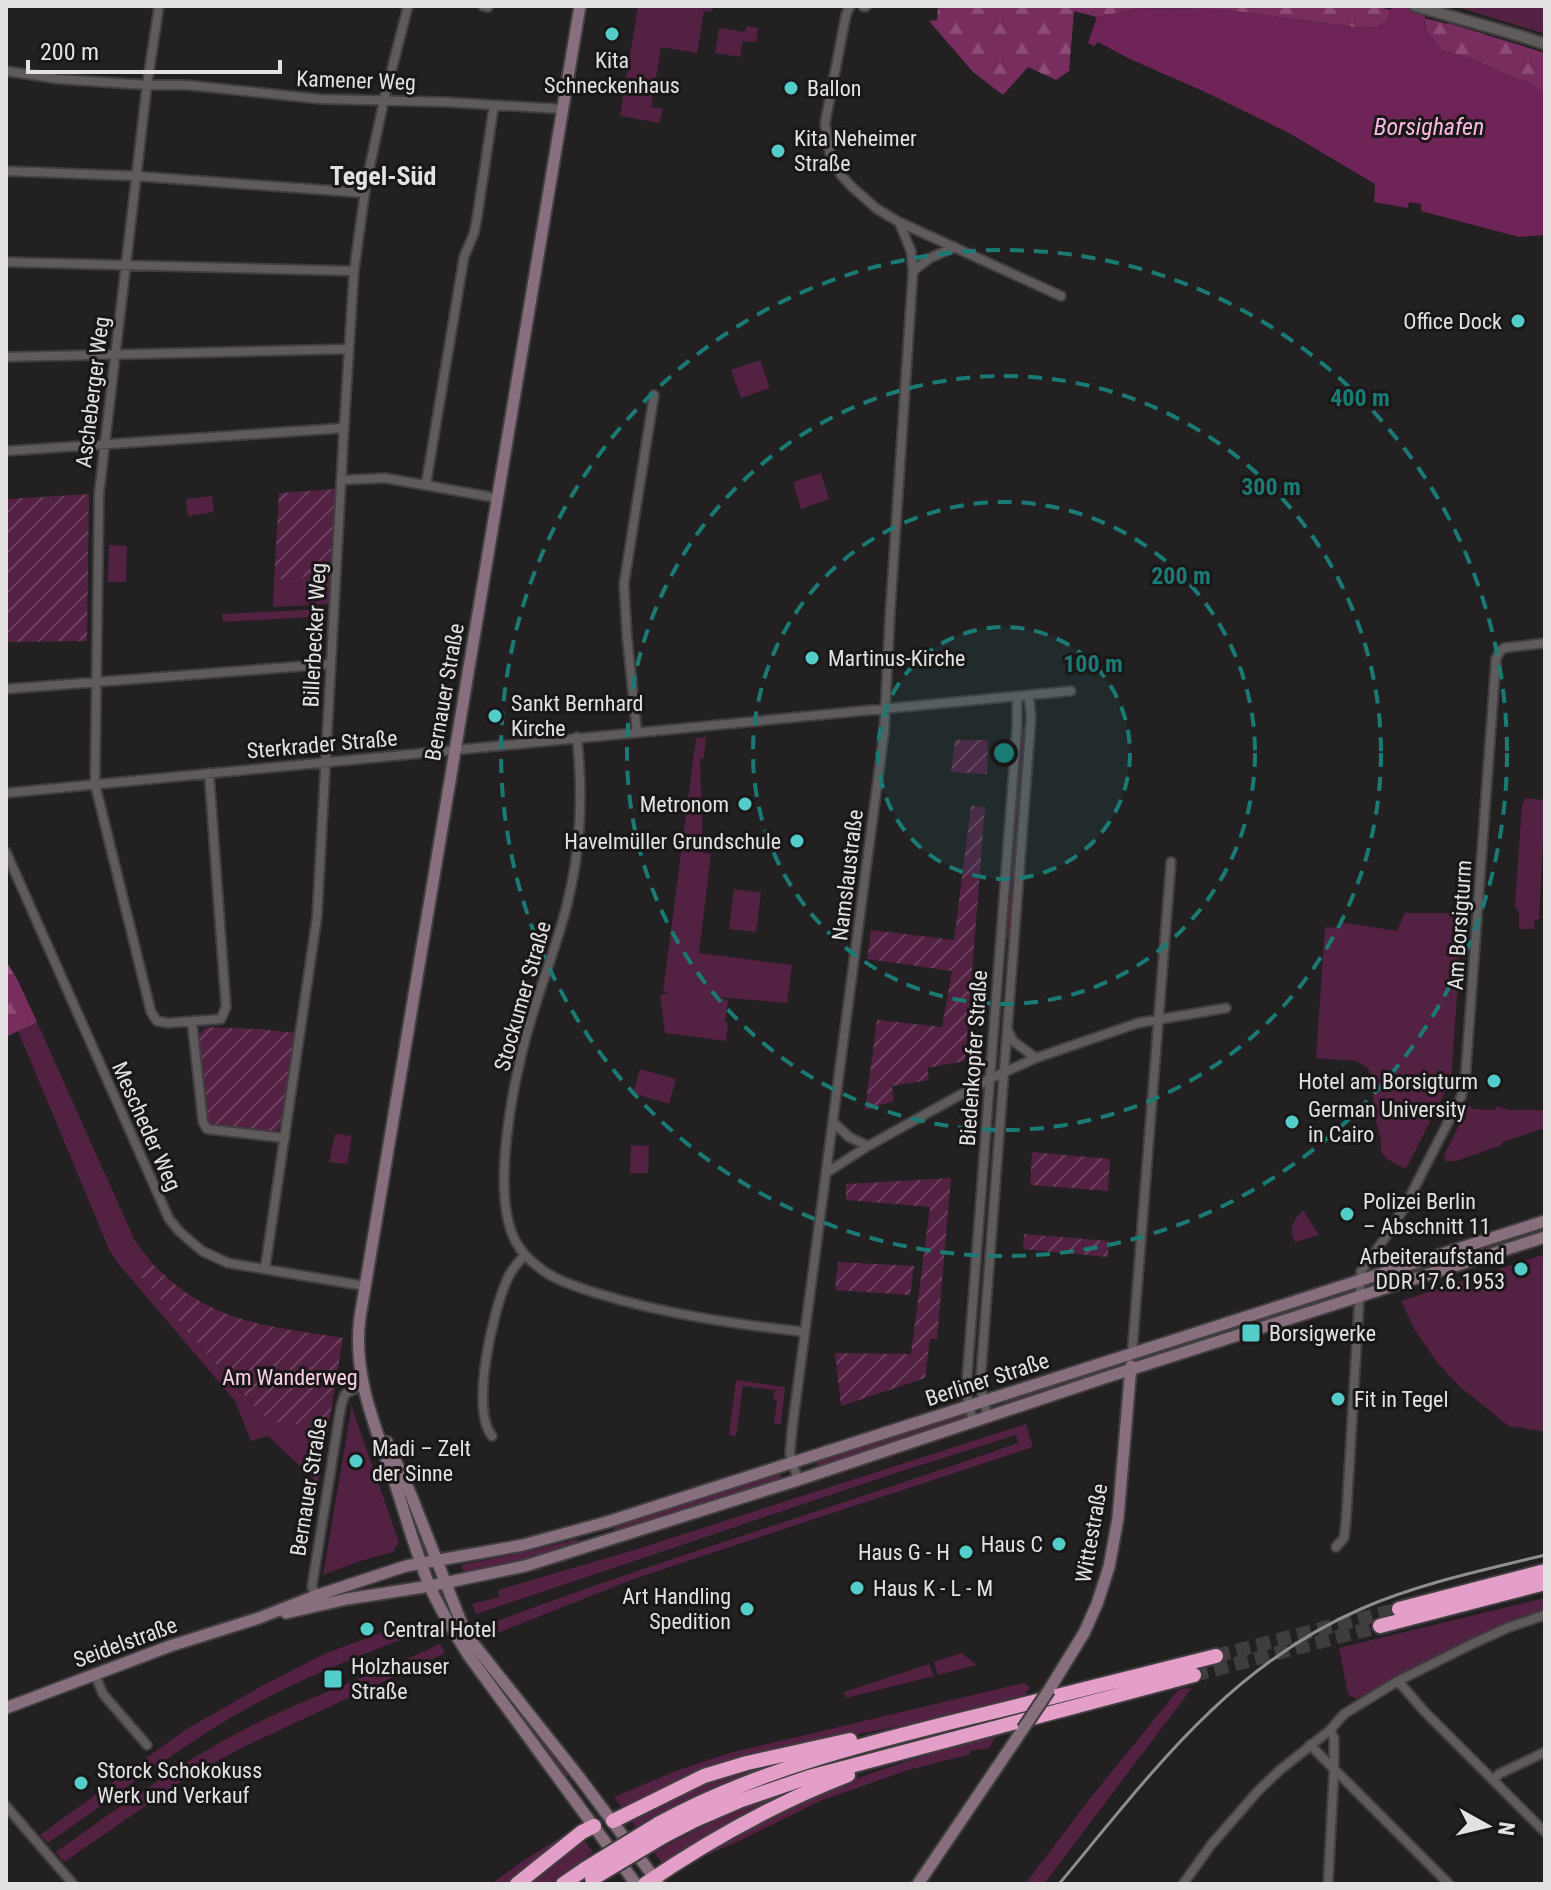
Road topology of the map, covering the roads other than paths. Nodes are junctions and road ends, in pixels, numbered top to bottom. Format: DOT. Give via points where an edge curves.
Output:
graph roads {
  1 [pos="159,6"];
  2 [pos="408,6"];
  3 [pos="580,6"];
  4 [pos="850,6"];
  5 [pos="1415,6"];
  6 [pos="1545,44"];
  7 [pos="6,71"];
  8 [pos="147,85"];
  9 [pos="384,100"];
  10 [pos="494,105"];
  11 [pos="562,109"];
  12 [pos="6,171"];
  13 [pos="136,176"];
  14 [pos="365,193"];
  15 [pos="899,222"];
  16 [pos="955,247"];
  17 [pos="6,262"];
  18 [pos="126,266"];
  19 [pos="354,271"];
  20 [pos="913,271"];
  21 [pos="1061,296"];
  22 [pos="348,349"];
  23 [pos="114,354"];
  24 [pos="6,357"];
  25 [pos="654,395"];
  26 [pos="344,428"];
  27 [pos="104,444"];
  28 [pos="6,451"];
  29 [pos="342,480"];
  30 [pos="426,484"];
  31 [pos="497,498"];
  32 [pos="1545,643"];
  33 [pos="330,664"];
  34 [pos="97,682"];
  35 [pos="6,689"];
  36 [pos="1071,691"];
  37 [pos="1029,695"];
  38 [pos="1017,696"];
  39 [pos="884,709"];
  40 [pos="637,732"];
  41 [pos="577,737"];
  42 [pos="455,749"];
  43 [pos="325,762"];
  44 [pos="209,773"];
  45 [pos="95,784"];
  46 [pos="6,793"];
  47 [pos="6,852"];
  48 [pos="1171,862"];
  49 [pos="1226,1008"];
  50 [pos="1158,1018"];
  51 [pos="192,1022"];
  52 [pos="993,1029"];
  53 [pos="1007,1030"];
  54 [pos="1036,1058"];
  55 [pos="1004,1073"];
  56 [pos="989,1079"];
  57 [pos="833,1122"];
  58 [pos="285,1138"];
  59 [pos="868,1146"];
  60 [pos="826,1173"];
  61 [pos="1545,1221"];
  62 [pos="1545,1237"];
  63 [pos="525,1255"];
  64 [pos="265,1269"];
  65 [pos="1361,1280"];
  66 [pos="365,1286"];
  67 [pos="1360,1297"];
  68 [pos="805,1332"];
  69 [pos="1132,1353"];
  70 [pos="1130,1370"];
  71 [pos="364,1388"];
  72 [pos="983,1401"];
  73 [pos="969,1405"];
  74 [pos="988,1417"];
  75 [pos="973,1422"];
  76 [pos="492,1436"];
  77 [pos="792,1461"];
  78 [pos="798,1480"];
  79 [pos="1336,1547"];
  80 [pos="437,1561"];
  81 [pos="422,1563"];
  82 [pos="1545,1571"];
  83 [pos="446,1583"];
  84 [pos="1545,1583"];
  85 [pos="430,1586"];
  86 [pos="317,1601"];
  87 [pos="1399,1609"];
  88 [pos="1545,1615"];
  89 [pos="1380,1626"];
  90 [pos="1216,1656"];
  91 [pos="95,1675"];
  92 [pos="1194,1675"];
  93 [pos="1398,1681"];
  94 [pos="6,1708"];
  95 [pos="1330,1730"];
  96 [pos="878,1741"];
  97 [pos="147,1745"];
  98 [pos="1310,1745"];
  99 [pos="1545,1752"];
  100 [pos="880,1759"];
  101 [pos="1334,1770"];
  102 [pos="1494,1780"];
  103 [pos="6,1806"];
  104 [pos="613,1821"];
  105 [pos="594,1826"];
  106 [pos="661,1830"];
  107 [pos="1545,1832"];
  108 [pos="587,1877"];
  109 [pos="652,1882"];
  110 [pos="73,1884"];
  111 [pos="517,1884"];
  112 [pos="563,1884"];
  113 [pos="636,1884"];
  114 [pos="918,1884"];
  115 [pos="1183,1884"];
  116 [pos="1328,1884"];
  117 [pos="1449,1884"];
  1 -- 8 [label="street, Ascheberger Weg"];
  2 -- 9 [label="street, Billerbecker Weg"];
  3 -- 11 [label="main road, Bernauer Straße"];
  4 -- 15 [label="street" via="826,137 841,175"];
  5 -- 6 [label="street"];
  7 -- 8 [label="street, Kamener Weg"];
  8 -- 9 [label="street, Kamener Weg"];
  8 -- 13 [label="street, Ascheberger Weg"];
  9 -- 10 [label="street, Kamener Weg"];
  9 -- 14 [label="street, Billerbecker Weg"];
  10 -- 11 [label="street, Kamener Weg"];
  10 -- 30 [label="street"];
  11 -- 31 [label="main road, Bernauer Straße"];
  12 -- 13 [label="street"];
  13 -- 14 [label="street"];
  13 -- 18 [label="street, Ascheberger Weg"];
  14 -- 19 [label="street, Billerbecker Weg"];
  15 -- 16 [label="street"];
  15 -- 20 [label="street, Namslaustraße"];
  16 -- 20 [label="street"];
  16 -- 21 [label="street"];
  17 -- 18 [label="street"];
  18 -- 19 [label="street"];
  18 -- 23 [label="street, Ascheberger Weg"];
  19 -- 22 [label="street, Billerbecker Weg"];
  20 -- 39 [label="street, Namslaustraße"];
  22 -- 23 [label="street"];
  22 -- 26 [label="street, Billerbecker Weg"];
  23 -- 24 [label="street"];
  23 -- 27 [label="street, Ascheberger Weg"];
  25 -- 40 [label="street" via="624,584"];
  26 -- 27 [label="street"];
  26 -- 29 [label="street, Billerbecker Weg"];
  27 -- 28 [label="street"];
  27 -- 34 [label="street, Ascheberger Weg"];
  29 -- 30 [label="street" via="385,478"];
  29 -- 33 [label="street, Billerbecker Weg"];
  30 -- 31 [label="street"];
  31 -- 42 [label="main road, Bernauer Straße"];
  32 -- 65 [label="street, Am Borsigturm" via="1504,648 1496,659 1461,1097 1404,1208 1361,1271"];
  33 -- 34 [label="street"];
  33 -- 43 [label="street, Billerbecker Weg"];
  34 -- 35 [label="street"];
  34 -- 45 [label="street, Ascheberger Weg"];
  36 -- 37 [label="street, Sterkrader Straße"];
  37 -- 38 [label="street, Sterkrader Straße"];
  37 -- 53 [label="street, Biedenkopfer Straße"];
  38 -- 39 [label="street, Sterkrader Straße"];
  38 -- 52 [label="street, Biedenkopfer Straße"];
  39 -- 40 [label="street, Sterkrader Straße"];
  39 -- 57 [label="street, Namslaustraße"];
  40 -- 41 [label="street, Sterkrader Straße"];
  41 -- 42 [label="street, Sterkrader Straße"];
  41 -- 63 [label="street, Stockumer Straße" via="581,796 573,880 527,1033 511,1107 506,1209"];
  42 -- 43 [label="street, Sterkrader Straße"];
  42 -- 66 [label="main road, Bernauer Straße"];
  43 -- 44 [label="street, Sterkrader Straße"];
  43 -- 58 [label="street, Billerbecker Weg" via="317,917"];
  44 -- 45 [label="street, Sterkrader Straße"];
  44 -- 51 [label="street" via="226,1007 221,1019"];
  45 -- 46 [label="street, Sterkrader Straße"];
  45 -- 51 [label="street, Ascheberger Weg" via="151,1012 157,1021"];
  47 -- 64 [label="street, Mescheder Weg" via="169,1219 202,1251 228,1263"];
  48 -- 50 [label="street"];
  49 -- 50 [label="street"];
  50 -- 54 [label="street"];
  50 -- 69 [label="street"];
  51 -- 58 [label="street" via="207,1129"];
  52 -- 53 [label="street"];
  52 -- 56 [label="street, Biedenkopfer Straße"];
  53 -- 54 [label="street"];
  53 -- 55 [label="street, Biedenkopfer Straße"];
  54 -- 55 [label="street"];
  55 -- 56 [label="street"];
  55 -- 72 [label="street, Biedenkopfer Straße"];
  56 -- 59 [label="street"];
  56 -- 73 [label="street, Biedenkopfer Straße"];
  57 -- 59 [label="street"];
  57 -- 60 [label="street, Namslaustraße"];
  58 -- 64 [label="street, Billerbecker Weg"];
  59 -- 60 [label="street"];
  60 -- 68 [label="street, Namslaustraße"];
  61 -- 65 [label="main road, Berliner Straße"];
  62 -- 67 [label="main road, Berliner Straße"];
  63 -- 68 [label="street, Stockumer Straße" via="556,1279 615,1299"];
  63 -- 76 [label="street" via="507,1279 490,1339 484,1410"];
  64 -- 66 [label="street, Mescheder Weg"];
  65 -- 67 [label="street, Am Borsigturm"];
  65 -- 69 [label="main road, Berliner Straße"];
  66 -- 71 [label="main road, Bernauer Straße" via="358,1349"];
  67 -- 70 [label="main road, Berliner Straße"];
  67 -- 79 [label="street, Am Borsigturm" via="1346,1521 1344,1538"];
  68 -- 77 [label="street, Namslaustraße"];
  69 -- 70 [label="main road, Wittestraße"];
  69 -- 72 [label="main road, Berliner Straße"];
  70 -- 74 [label="main road, Berliner Straße"];
  70 -- 114 [label="main road, Wittestraße, bridge" via="1118,1518 1097,1604 1049,1690"];
  71 -- 80 [label="main road, Bernauer Straße"];
  71 -- 81 [label="main road, Bernauer Straße"];
  71 -- 86 [label="street, Bernauer Straße" via="345,1394 341,1406 312,1586"];
  72 -- 73 [label="main road, Berliner Straße"];
  72 -- 74 [label="street, Biedenkopfer Straße"];
  73 -- 75 [label="street, Biedenkopfer Straße"];
  73 -- 77 [label="main road, Berliner Straße"];
  74 -- 75 [label="main road, Berliner Straße"];
  75 -- 78 [label="main road, Berliner Straße"];
  77 -- 78 [label="street, Namslaustraße"];
  77 -- 80 [label="main road, Berliner Straße" via="580,1530"];
  78 -- 83 [label="main road, Berliner Straße" via="525,1566"];
  80 -- 81 [label="main road, Berliner Straße"];
  80 -- 83 [label="main road, Bernauer Straße"];
  81 -- 85 [label="main road, Bernauer Straße"];
  81 -- 86 [label="main road, Seidelstraße"];
  82 -- 87 [label="highway"];
  83 -- 85 [label="main road, Berliner Straße"];
  83 -- 104 [label="main road" via="477,1650"];
  84 -- 89 [label="highway"];
  85 -- 86 [label="main road, Seidelstraße"];
  85 -- 105 [label="main road" via="469,1656"];
  86 -- 91 [label="main road, Seidelstraße"];
  88 -- 93 [label="street"];
  90 -- 96 [label="highway"];
  91 -- 94 [label="main road, Seidelstraße"];
  91 -- 97 [label="street" via="103,1694"];
  92 -- 100 [label="highway"];
  93 -- 95 [label="street" via="1344,1714"];
  93 -- 102 [label="street"];
  95 -- 98 [label="street"];
  95 -- 101 [label="street"];
  96 -- 104 [label="highway" via="864,1737 747,1763 704,1776"];
  96 -- 106 [label="highway" via="730,1789 688,1808"];
  98 -- 101 [label="street"];
  98 -- 115 [label="street" via="1258,1791"];
  99 -- 102 [label="street"];
  100 -- 106 [label="highway" via="773,1788"];
  100 -- 109 [label="highway" via="724,1833"];
  101 -- 116 [label="street"];
  101 -- 117 [label="street"];
  102 -- 107 [label="street"];
  103 -- 110 [label="street"];
  104 -- 105 [label="main road"];
  104 -- 109 [label="main road"];
  105 -- 111 [label="highway"];
  105 -- 113 [label="main road"];
  106 -- 108 [label="highway, bridge"];
  108 -- 112 [label="highway"];
}
